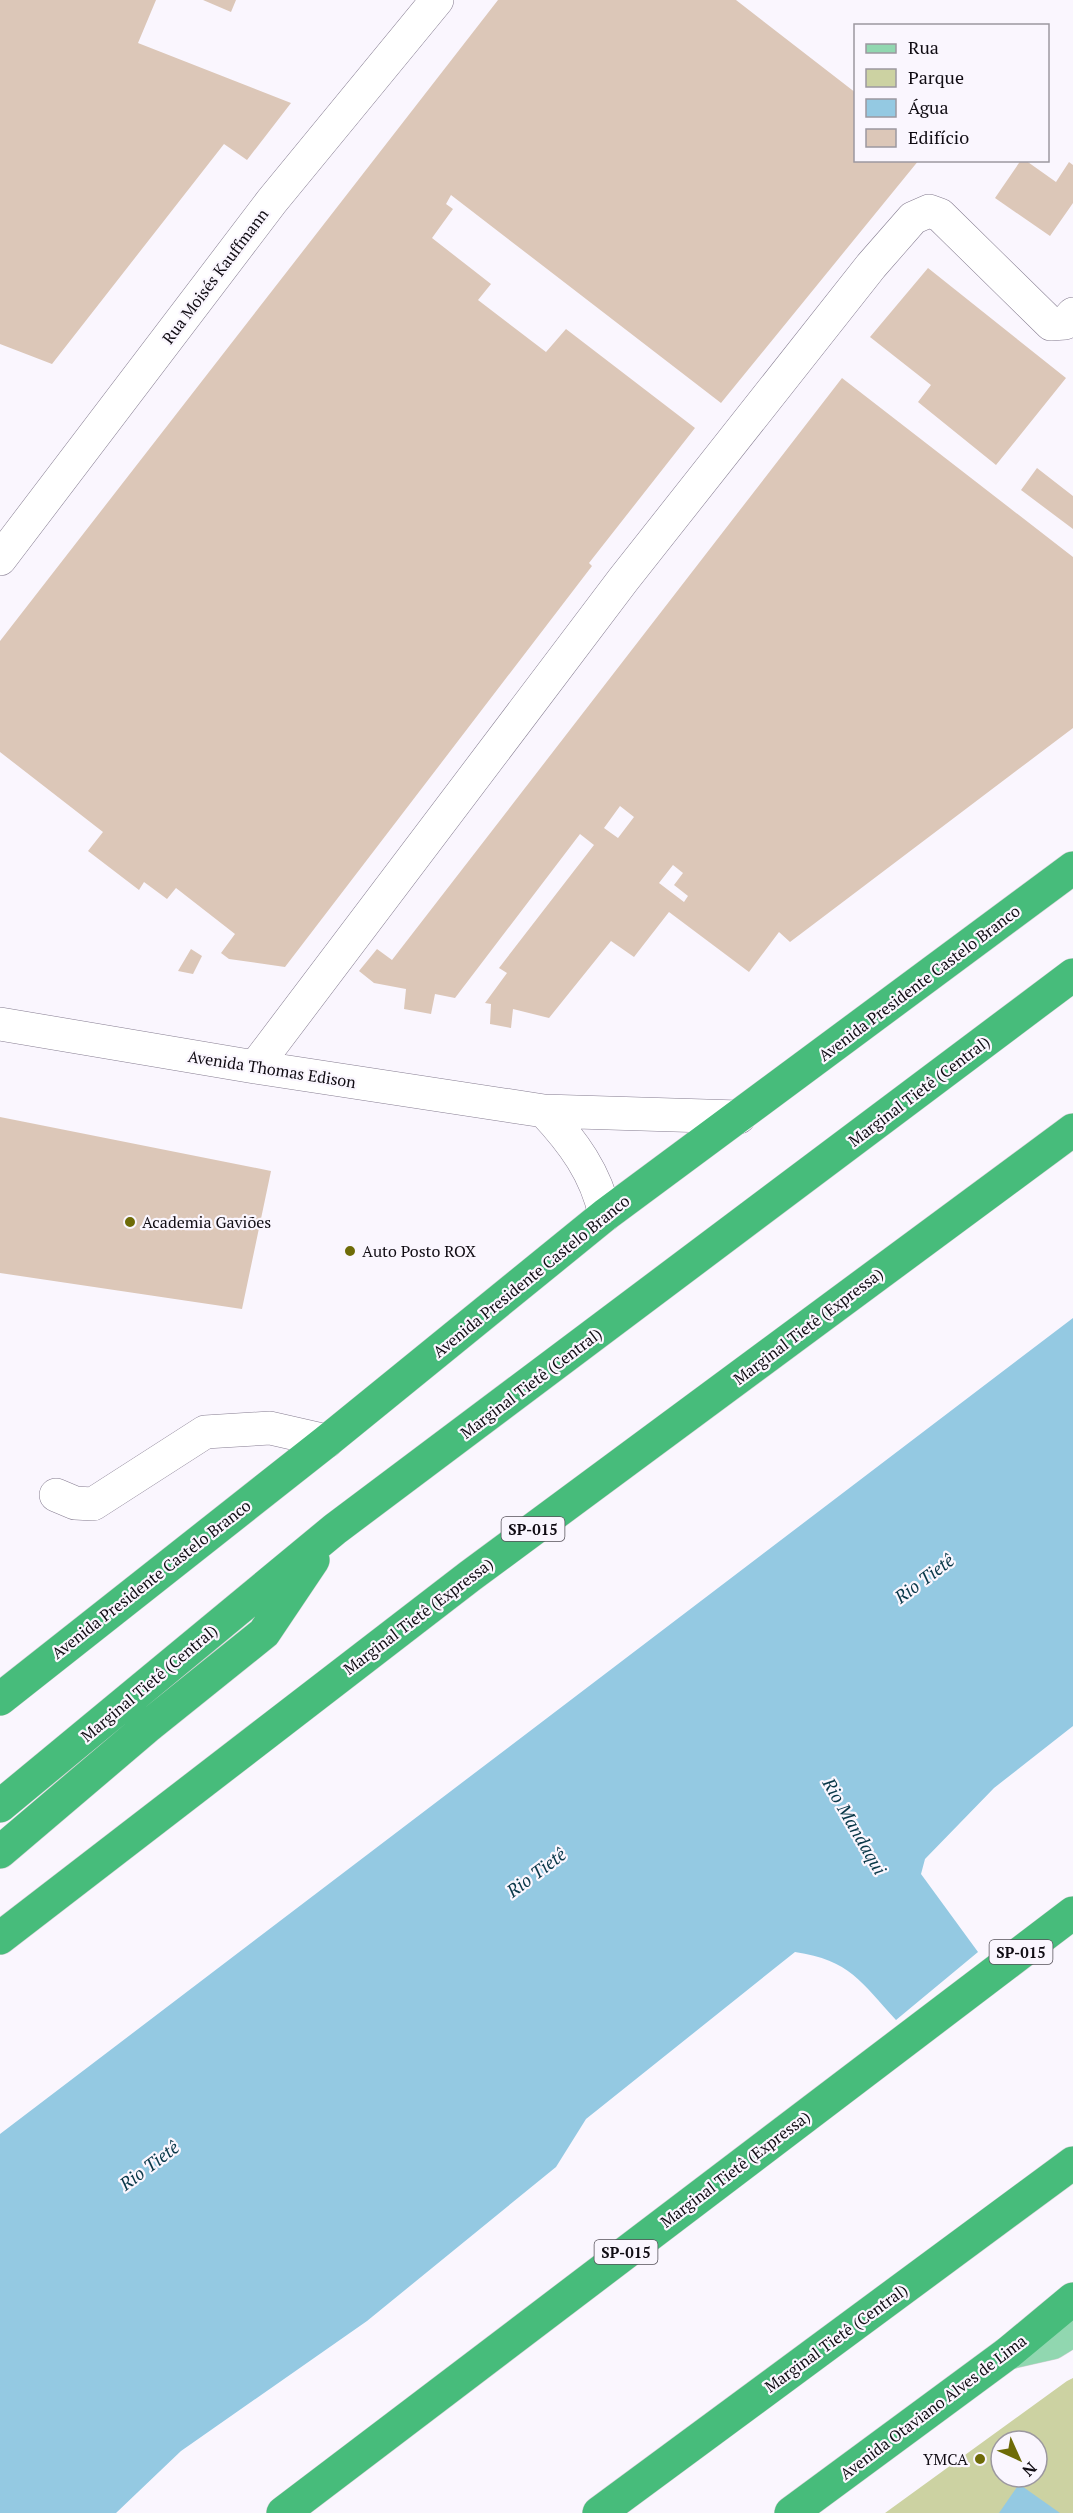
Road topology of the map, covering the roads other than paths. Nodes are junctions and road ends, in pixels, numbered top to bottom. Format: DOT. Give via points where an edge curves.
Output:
graph roads {
  1 [pos="437,0"];
  2 [pos="1073,314"];
  3 [pos="0,559"];
  4 [pos="1073,868"];
  5 [pos="1073,975"];
  6 [pos="0,1024"];
  7 [pos="255,1067"];
  8 [pos="544,1111"];
  9 [pos="739,1117"];
  10 [pos="1073,1130"];
  11 [pos="605,1215"];
  12 [pos="327,1441"];
  13 [pos="56,1495"];
  14 [pos="334,1529"];
  15 [pos="0,1699"];
  16 [pos="0,1806"];
  17 [pos="0,1852"];
  18 [pos="1073,1913"];
  19 [pos="0,1938"];
  20 [pos="1073,2163"];
  21 [pos="1073,2299"];
  22 [pos="1073,2330"];
  23 [pos="1008,2353"];
  24 [pos="283,2513"];
  25 [pos="599,2513"];
  26 [pos="791,2513"];
  1 -- 3 [label="street, Rua Moisés Kauffmann" via="272,201"];
  2 -- 7 [label="street" via="1065,322 1051,324 940,215 929,211 913,218 623,580"];
  4 -- 9 [label="highway, Avenida Presidente Castelo Branco"];
  5 -- 14 [label="highway, Marginal Tietê (Central)"];
  6 -- 7 [label="street, Avenida Thomas Edison"];
  7 -- 8 [label="street, Avenida Thomas Edison"];
  8 -- 9 [label="street, Avenida Thomas Edison"];
  8 -- 11 [label="street" via="584,1160"];
  9 -- 11 [label="highway, Avenida Presidente Castelo Branco"];
  10 -- 19 [label="highway, Marginal Tietê (Expressa) / SP-015" via="470,1576"];
  11 -- 12 [label="highway, Avenida Presidente Castelo Branco"];
  12 -- 13 [label="street" via="270,1428 205,1432 93,1504 75,1503"];
  12 -- 15 [label="highway, Avenida Presidente Castelo Branco"];
  14 -- 16 [label="highway, Marginal Tietê (Central)"];
  14 -- 17 [label="highway" via="264,1633"];
  18 -- 24 [label="highway, Marginal Tietê (Expressa) / SP-015"];
  20 -- 25 [label="highway, Marginal Tietê (Central)"];
  21 -- 23 [label="highway, Avenida Otaviano Alves de Lima"];
  22 -- 23 [label="main road" via="1052,2343"];
  23 -- 26 [label="highway, Avenida Otaviano Alves de Lima"];
}
